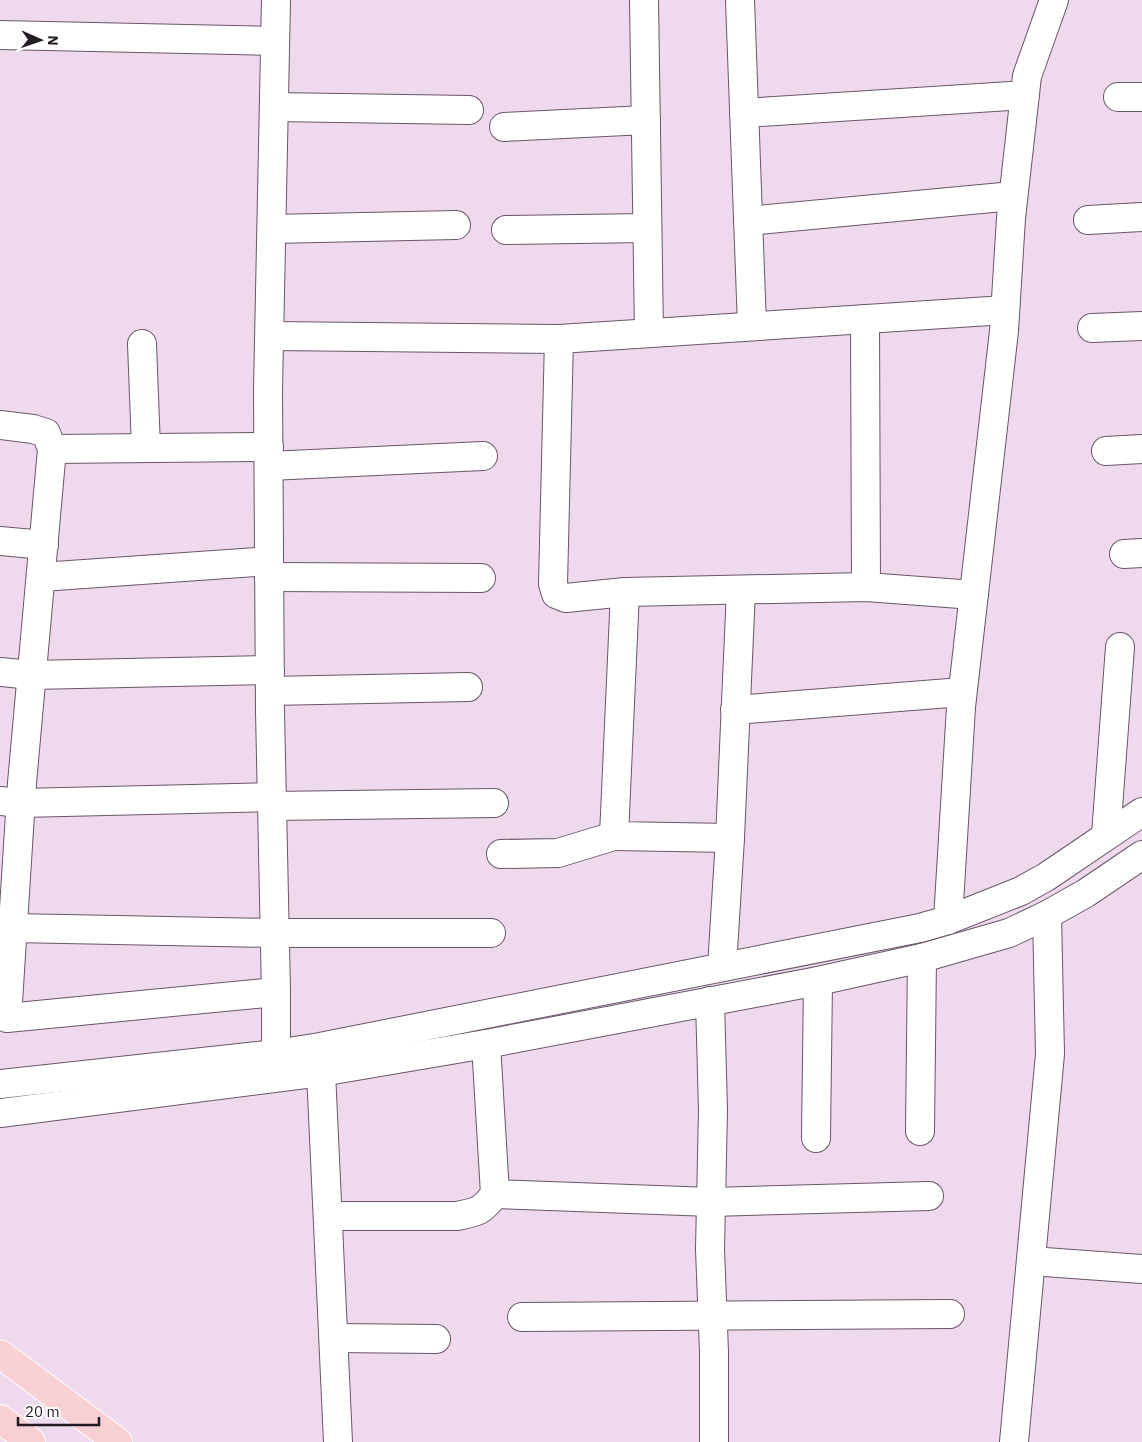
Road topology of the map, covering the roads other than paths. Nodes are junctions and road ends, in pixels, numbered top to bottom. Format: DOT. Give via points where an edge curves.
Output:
graph roads {
  1 [pos="276,0"];
  2 [pos="644,0"];
  3 [pos="740,0"];
  4 [pos="1054,0"];
  5 [pos="0,34"];
  6 [pos="275,41"];
  7 [pos="1025,95"];
  8 [pos="274,107"];
  9 [pos="469,110"];
  10 [pos="744,113"];
  11 [pos="646,120"];
  12 [pos="504,127"];
  13 [pos="1013,196"];
  14 [pos="1142,217"];
  15 [pos="1088,220"];
  16 [pos="748,221"];
  17 [pos="456,225"];
  18 [pos="648,228"];
  19 [pos="272,229"];
  20 [pos="506,230"];
  21 [pos="1005,310"];
  22 [pos="865,319"];
  23 [pos="752,326"];
  24 [pos="1142,326"];
  25 [pos="1092,328"];
  26 [pos="649,333"];
  27 [pos="270,336"];
  28 [pos="559,339"];
  29 [pos="142,344"];
  30 [pos="0,425"];
  31 [pos="146,448"];
  32 [pos="52,449"];
  33 [pos="1142,449"];
  34 [pos="1106,451"];
  35 [pos="483,456"];
  36 [pos="269,457"];
  37 [pos="0,541"];
  38 [pos="44,545"];
  39 [pos="269,569"];
  40 [pos="41,577"];
  41 [pos="481,578"];
  42 [pos="866,587"];
  43 [pos="740,590"];
  44 [pos="625,592"];
  45 [pos="974,595"];
  46 [pos="1120,647"];
  47 [pos="0,672"];
  48 [pos="32,675"];
  49 [pos="270,681"];
  50 [pos="468,687"];
  51 [pos="962,692"];
  52 [pos="735,710"];
  53 [pos="272,801"];
  54 [pos="11,802"];
  55 [pos="494,803"];
  56 [pos="1142,812"];
  57 [pos="1106,835"];
  58 [pos="614,836"];
  59 [pos="730,838"];
  60 [pos="501,854"];
  61 [pos="1142,855"];
  62 [pos="1047,915"];
  63 [pos="948,920"];
  64 [pos="13,928"];
  65 [pos="275,933"];
  66 [pos="491,933"];
  67 [pos="922,958"];
  68 [pos="722,967"];
  69 [pos="818,981"];
  70 [pos="276,992"];
  71 [pos="710,1001"];
  72 [pos="486,1044"];
  73 [pos="276,1054"];
  74 [pos="321,1072"];
  75 [pos="0,1084"];
  76 [pos="0,1113"];
  77 [pos="920,1131"];
  78 [pos="816,1138"];
  79 [pos="495,1194"];
  80 [pos="929,1196"];
  81 [pos="711,1202"];
  82 [pos="328,1216"];
  83 [pos="1031,1261"];
  84 [pos="1142,1269"];
  85 [pos="950,1314"];
  86 [pos="712,1316"];
  87 [pos="522,1317"];
  88 [pos="334,1338"];
  89 [pos="436,1339"];
  90 [pos="0,1354"];
  91 [pos="0,1419"];
  92 [pos="31,1442"];
  93 [pos="118,1442"];
  94 [pos="338,1442"];
  95 [pos="714,1442"];
  96 [pos="1014,1442"];
  1 -- 6 [label="street"];
  2 -- 11 [label="street"];
  3 -- 10 [label="street"];
  4 -- 7 [label="street" via="1027,76"];
  5 -- 6 [label="street"];
  6 -- 8 [label="street"];
  7 -- 10 [label="street"];
  7 -- 13 [label="street"];
  8 -- 9 [label="street"];
  8 -- 19 [label="street"];
  10 -- 16 [label="street"];
  11 -- 12 [label="street"];
  11 -- 18 [label="street"];
  13 -- 16 [label="street"];
  13 -- 21 [label="street"];
  14 -- 15 [label="street"];
  16 -- 23 [label="street"];
  17 -- 19 [label="street"];
  18 -- 20 [label="street"];
  18 -- 26 [label="street"];
  19 -- 27 [label="street"];
  21 -- 22 [label="street"];
  21 -- 45 [label="street"];
  22 -- 23 [label="street"];
  22 -- 42 [label="street"];
  23 -- 26 [label="street"];
  24 -- 25 [label="street"];
  26 -- 28 [label="street"];
  27 -- 28 [label="street"];
  27 -- 36 [label="street"];
  28 -- 44 [label="street" via="553,584 556,594 566,598"];
  29 -- 31 [label="street"];
  30 -- 32 [label="street" via="46,434"];
  31 -- 32 [label="street"];
  31 -- 36 [label="street"];
  32 -- 38 [label="street"];
  33 -- 34 [label="street"];
  35 -- 36 [label="street"];
  36 -- 39 [label="street"];
  37 -- 38 [label="street"];
  38 -- 40 [label="street"];
  39 -- 40 [label="street"];
  39 -- 41 [label="street"];
  39 -- 49 [label="street"];
  40 -- 48 [label="street"];
  42 -- 43 [label="street"];
  42 -- 45 [label="street"];
  43 -- 44 [label="street"];
  43 -- 52 [label="street"];
  44 -- 58 [label="street"];
  45 -- 51 [label="street"];
  46 -- 57 [label="street"];
  47 -- 48 [label="street"];
  48 -- 49 [label="street"];
  48 -- 54 [label="street"];
  49 -- 50 [label="street"];
  49 -- 53 [label="street"];
  51 -- 52 [label="street"];
  51 -- 63 [label="street"];
  52 -- 59 [label="street"];
  53 -- 54 [label="street"];
  53 -- 55 [label="street"];
  53 -- 65 [label="street"];
  54 -- 64 [label="street"];
  56 -- 57 [label="street"];
  57 -- 63 [label="street" via="1021,891"];
  58 -- 59 [label="street"];
  58 -- 60 [label="street" via="558,853"];
  59 -- 68 [label="street"];
  61 -- 62 [label="street"];
  62 -- 67 [label="street" via="1009,933"];
  62 -- 83 [label="street" via="1050,1054"];
  63 -- 68 [label="street"];
  64 -- 65 [label="street"];
  64 -- 70 [label="street" via="7,1018"];
  65 -- 66 [label="street"];
  65 -- 70 [label="street"];
  67 -- 69 [label="street"];
  67 -- 77 [label="street"];
  68 -- 73 [label="street"];
  69 -- 71 [label="street"];
  69 -- 78 [label="street"];
  70 -- 73 [label="street"];
  71 -- 72 [label="street"];
  71 -- 81 [label="street"];
  72 -- 74 [label="street"];
  72 -- 79 [label="street"];
  73 -- 75 [label="street"];
  74 -- 76 [label="street"];
  74 -- 82 [label="street"];
  79 -- 81 [label="street"];
  79 -- 82 [label="street" via="484,1208 457,1216"];
  80 -- 81 [label="street"];
  81 -- 86 [label="street"];
  82 -- 88 [label="street"];
  83 -- 84 [label="street"];
  83 -- 96 [label="street"];
  85 -- 86 [label="street"];
  86 -- 87 [label="street"];
  86 -- 95 [label="street"];
  88 -- 89 [label="street"];
  88 -- 94 [label="street"];
  90 -- 93 [label="main road"];
  91 -- 92 [label="main road"];
}
